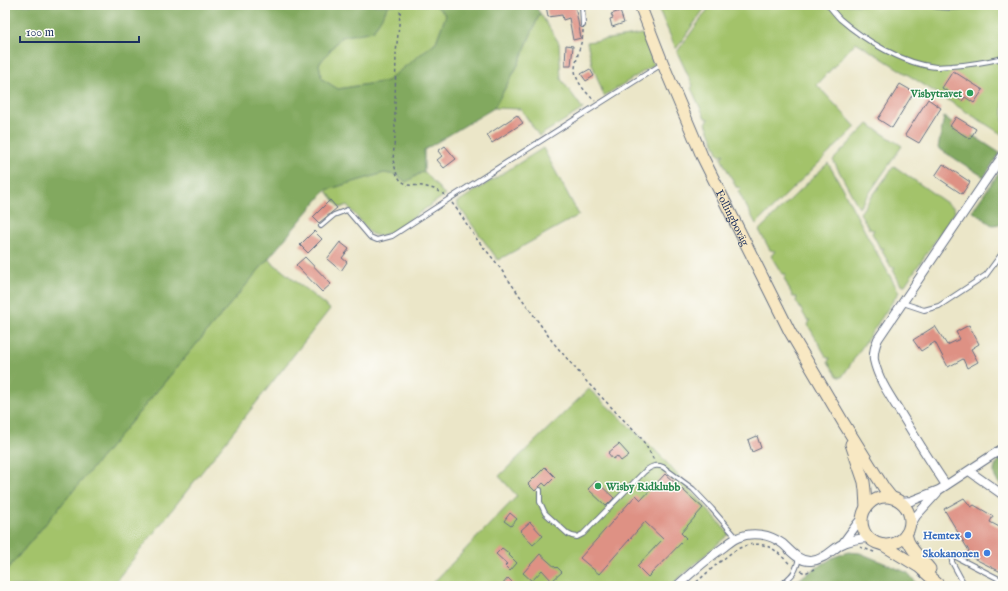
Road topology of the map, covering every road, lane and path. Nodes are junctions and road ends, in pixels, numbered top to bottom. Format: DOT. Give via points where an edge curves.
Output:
graph roads {
  1 [pos="401,5"];
  2 [pos="582,5"];
  3 [pos="640,5"];
  4 [pos="828,5"];
  5 [pos="926,5"];
  6 [pos="977,5"];
  7 [pos="583,25"];
  8 [pos="1003,58"];
  9 [pos="662,64"];
  10 [pos="599,104"];
  11 [pos="1003,155"];
  12 [pos="449,199"];
  13 [pos="321,226"];
  14 [pos="1003,252"];
  15 [pos="903,302"];
  16 [pos="843,422"];
  17 [pos="1003,448"];
  18 [pos="657,466"];
  19 [pos="969,471"];
  20 [pos="946,485"];
  21 [pos="540,490"];
  22 [pos="939,490"];
  23 [pos="1003,495"];
  24 [pos="896,500"];
  25 [pos="864,513"];
  26 [pos="907,531"];
  27 [pos="737,538"];
  28 [pos="870,538"];
  29 [pos="841,545"];
  30 [pos="883,545"];
  31 [pos="799,558"];
  32 [pos="796,568"];
  33 [pos="817,568"];
  34 [pos="1003,581"];
  35 [pos="676,586"];
  36 [pos="692,586"];
  37 [pos="780,586"];
  38 [pos="941,586"];
  39 [pos="965,586"];
  1 -- 12 [label="path" via="396,53 393,160 401,181 408,185 434,188"];
  2 -- 7 [label="lane"];
  3 -- 9 [label="main road, Follingboväg"];
  4 -- 8 [label="lane" via="839,18 862,36 910,62 936,66 962,65"];
  5 -- 6 [label="lane" via="941,8"];
  7 -- 10 [label="path" via="583,38 575,70 585,92"];
  9 -- 10 [label="lane"];
  9 -- 16 [label="main road, Follingboväg" via="702,156 786,325"];
  10 -- 12 [label="lane"];
  11 -- 15 [label="street"];
  12 -- 13 [label="lane" via="392,236 377,240 370,237 348,210 334,215"];
  12 -- 18 [label="path" via="552,341 641,438"];
  14 -- 15 [label="lane" via="986,275 939,306 924,310"];
  15 -- 20 [label="street" via="878,339 874,359 884,386"];
  16 -- 24 [label="main road, Follingboväg" via="884,488"];
  16 -- 25 [label="main road, Follingboväg" via="864,482"];
  17 -- 19 [label="street"];
  18 -- 21 [label="lane" via="650,467 644,472 583,534 577,537 568,534 545,513 540,502"];
  18 -- 27 [label="lane" via="692,489"];
  19 -- 20 [label="street"];
  19 -- 23 [label="street"];
  20 -- 22 [label="street"];
  22 -- 24 [label="street" via="911,502"];
  22 -- 26 [label="street" via="916,516"];
  24 -- 25 [label="main road" via="879,498"];
  24 -- 26 [label="main road" via="909,515"];
  25 -- 28 [label="main road" via="864,531"];
  25 -- 29 [label="street"];
  26 -- 30 [label="main road" via="897,542"];
  26 -- 38 [label="main road" via="909,544"];
  27 -- 31 [label="street" via="754,534 767,536 779,541"];
  27 -- 35 [label="street"];
  28 -- 29 [label="street" via="853,540"];
  28 -- 30 [label="main road"];
  29 -- 31 [label="street" via="822,558 805,561"];
  30 -- 38 [label="main road" via="919,566"];
  31 -- 32 [label="lane"];
  32 -- 33 [label="path" via="805,572"];
  32 -- 36 [label="path" via="769,547 752,544 732,552"];
  32 -- 37 [label="lane" via="794,574"];
  34 -- 39 [label="lane" via="954,556 952,562"];
}
